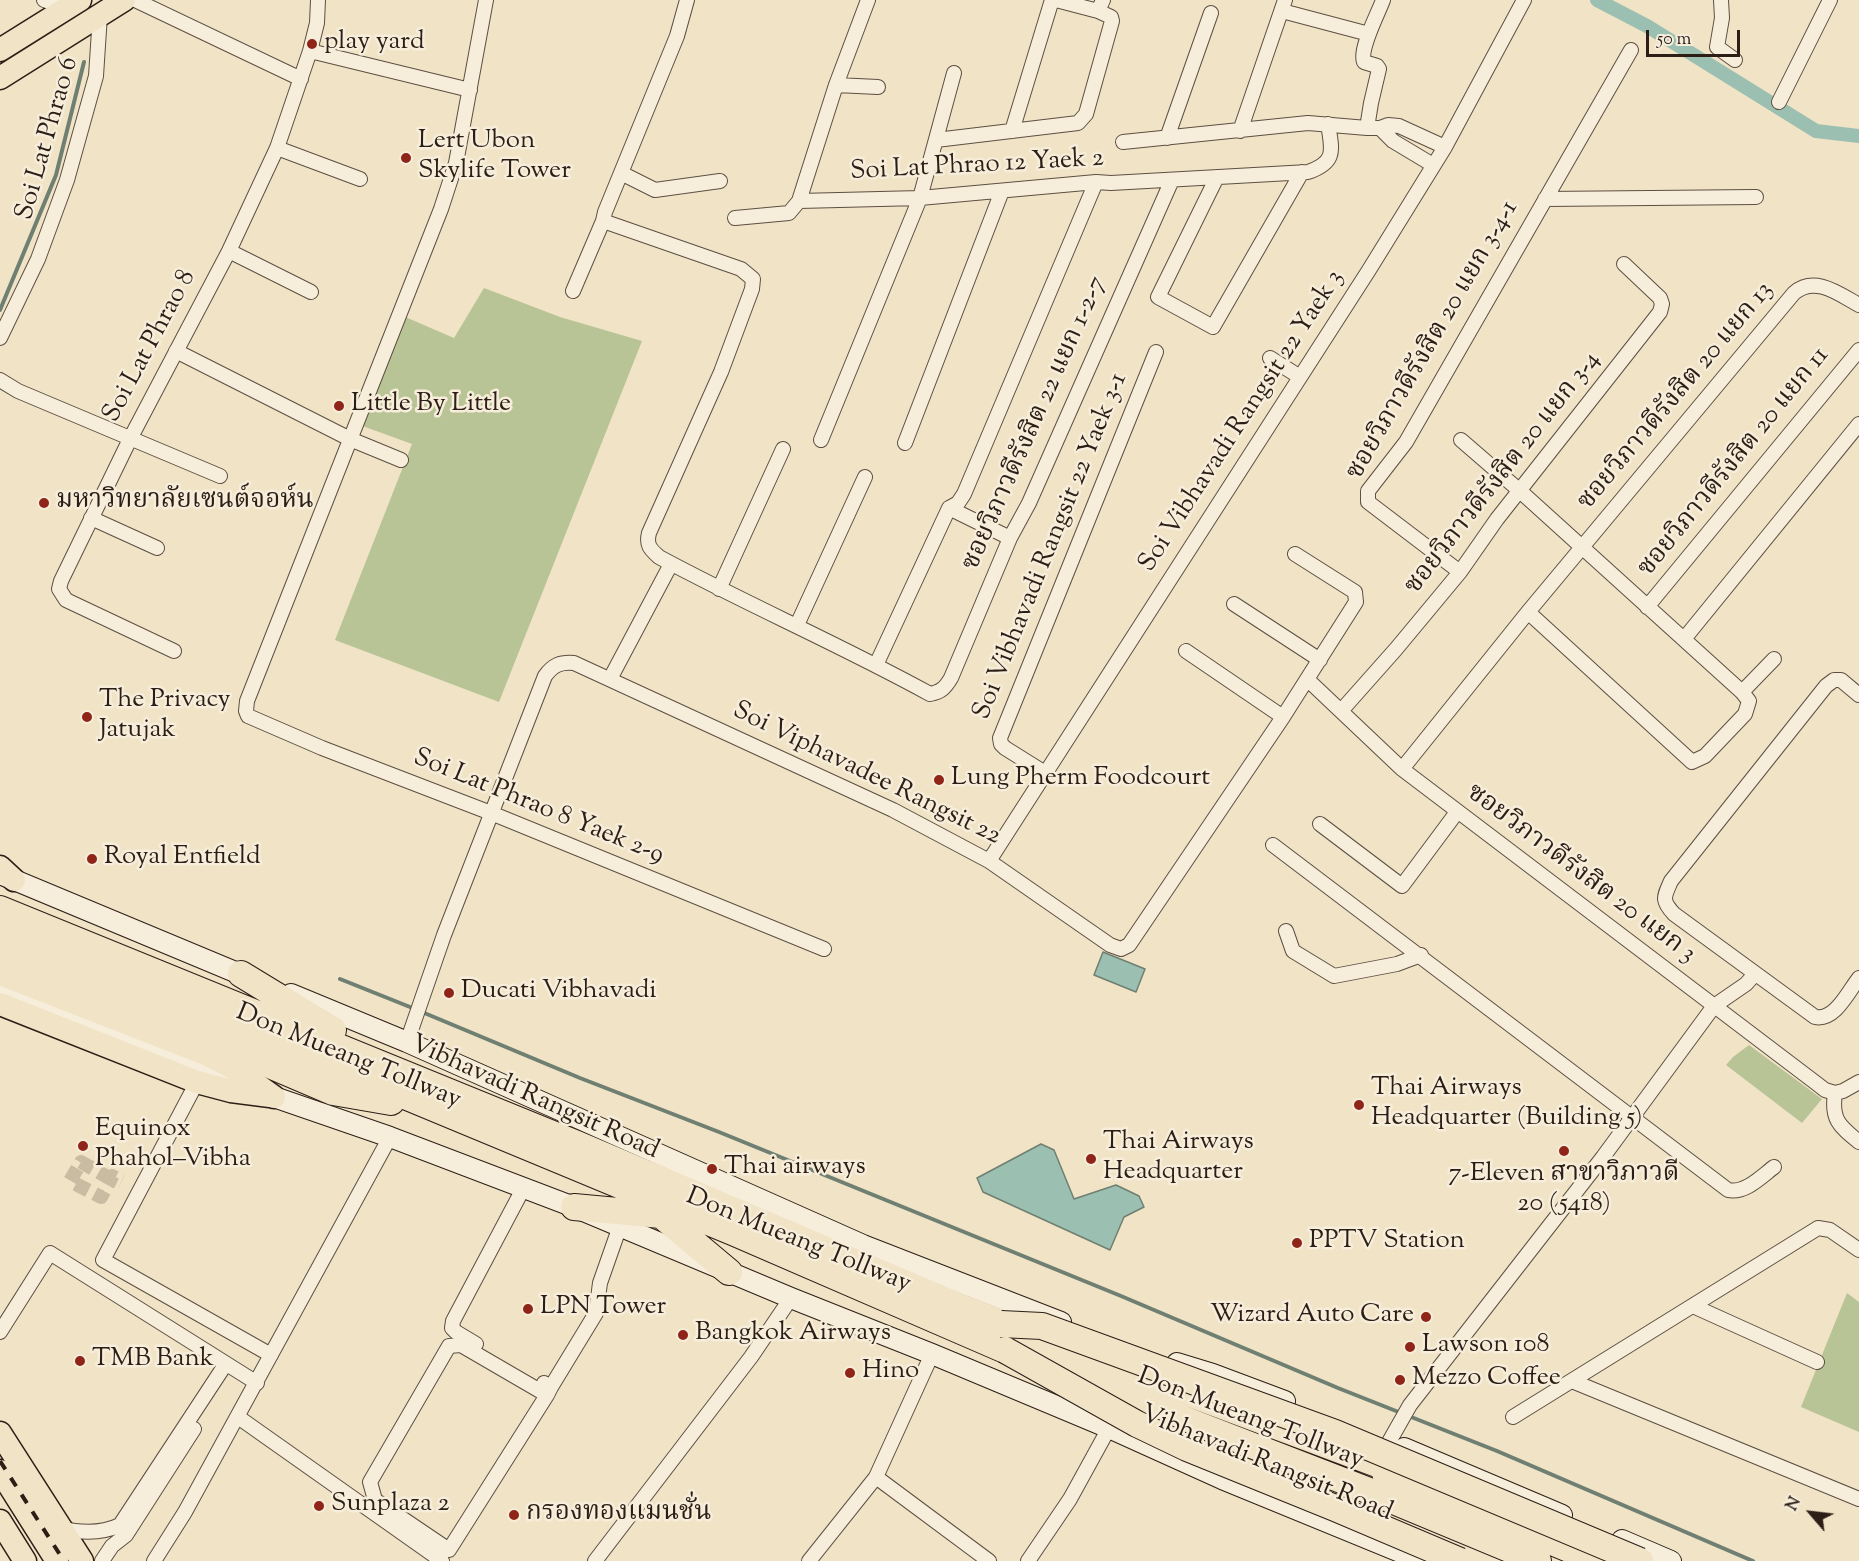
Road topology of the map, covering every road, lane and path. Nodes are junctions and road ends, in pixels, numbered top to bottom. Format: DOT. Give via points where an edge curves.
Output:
graph roads {
  1 [pos="45,0"];
  2 [pos="124,0"];
  3 [pos="135,0"];
  4 [pos="318,0"];
  5 [pos="486,0"];
  6 [pos="687,0"];
  7 [pos="868,0"];
  8 [pos="1383,0"];
  9 [pos="1524,0"];
  10 [pos="1721,0"];
  11 [pos="1830,0"];
  12 [pos="74,4"];
  13 [pos="1283,5"];
  14 [pos="1100,6"];
  15 [pos="1210,14"];
  16 [pos="100,15"];
  17 [pos="1369,34"];
  18 [pos="0,50"];
  19 [pos="1631,50"];
  20 [pos="310,51"];
  21 [pos="1735,60"];
  22 [pos="954,73"];
  23 [pos="0,78"];
  24 [pos="301,79"];
  25 [pos="836,85"];
  26 [pos="878,87"];
  27 [pos="470,90"];
  28 [pos="1779,102"];
  29 [pos="1328,124"];
  30 [pos="1374,128"];
  31 [pos="1012,131"];
  32 [pos="1240,131"];
  33 [pos="1167,138"];
  34 [pos="936,140"];
  35 [pos="1123,142"];
  36 [pos="1444,147"];
  37 [pos="277,148"];
  38 [pos="1433,165"];
  39 [pos="1302,172"];
  40 [pos="621,174"];
  41 [pos="1217,177"];
  42 [pos="360,179"];
  43 [pos="1172,180"];
  44 [pos="720,181"];
  45 [pos="1096,182"];
  46 [pos="1002,191"];
  47 [pos="1756,197"];
  48 [pos="920,198"];
  49 [pos="1545,199"];
  50 [pos="799,201"];
  51 [pos="735,218"];
  52 [pos="603,221"];
  53 [pos="229,251"];
  54 [pos="1624,264"];
  55 [pos="573,291"];
  56 [pos="311,292"];
  57 [pos="1859,304"];
  58 [pos="0,338"];
  59 [pos="1859,350"];
  60 [pos="176,351"];
  61 [pos="1156,352"];
  62 [pos="1270,358"];
  63 [pos="1300,377"];
  64 [pos="0,380"];
  65 [pos="1859,424"];
  66 [pos="130,439"];
  67 [pos="350,439"];
  68 [pos="821,440"];
  69 [pos="1461,440"];
  70 [pos="905,443"];
  71 [pos="783,449"];
  72 [pos="401,460"];
  73 [pos="220,476"];
  74 [pos="865,477"];
  75 [pos="1520,491"];
  76 [pos="949,508"];
  77 [pos="91,518"];
  78 [pos="1010,538"];
  79 [pos="1583,547"];
  80 [pos="157,548"];
  81 [pos="1295,554"];
  82 [pos="671,564"];
  83 [pos="1460,572"];
  84 [pos="719,589"];
  85 [pos="1234,604"];
  86 [pos="1647,607"];
  87 [pos="1528,612"];
  88 [pos="797,625"];
  89 [pos="1684,639"];
  90 [pos="174,651"];
  91 [pos="1186,651"];
  92 [pos="1774,659"];
  93 [pos="1320,660"];
  94 [pos="876,665"];
  95 [pos="610,679"];
  96 [pos="1308,680"];
  97 [pos="1742,692"];
  98 [pos="1859,695"];
  99 [pos="1341,711"];
  100 [pos="1283,717"];
  101 [pos="1402,769"];
  102 [pos="1045,773"];
  103 [pos="1457,812"];
  104 [pos="491,813"];
  105 [pos="1320,824"];
  106 [pos="1273,845"];
  107 [pos="989,861"];
  108 [pos="5,874"];
  109 [pos="0,909"];
  110 [pos="0,915"];
  111 [pos="0,928"];
  112 [pos="1286,932"];
  113 [pos="0,941"];
  114 [pos="824,949"];
  115 [pos="0,955"];
  116 [pos="1421,955"];
  117 [pos="0,974"];
  118 [pos="241,974"];
  119 [pos="1755,974"];
  120 [pos="1859,978"];
  121 [pos="0,989"];
  122 [pos="0,1004"];
  123 [pos="1714,1006"];
  124 [pos="407,1042"];
  125 [pos="398,1070"];
  126 [pos="197,1082"];
  127 [pos="1859,1082"];
  128 [pos="1835,1093"];
  129 [pos="274,1097"];
  130 [pos="392,1102"];
  131 [pos="1633,1117"];
  132 [pos="390,1137"];
  133 [pos="1859,1142"];
  134 [pos="1774,1167"];
  135 [pos="524,1187"];
  136 [pos="574,1207"];
  137 [pos="661,1215"];
  138 [pos="620,1226"];
  139 [pos="772,1226"];
  140 [pos="863,1245"];
  141 [pos="1859,1250"];
  142 [pos="729,1272"];
  143 [pos="791,1298"];
  144 [pos="1693,1306"];
  145 [pos="1001,1324"];
  146 [pos="0,1332"];
  147 [pos="1005,1350"];
  148 [pos="271,1354"];
  149 [pos="930,1359"];
  150 [pos="1817,1362"];
  151 [pos="229,1367"];
  152 [pos="1572,1382"];
  153 [pos="256,1383"];
  154 [pos="549,1391"];
  155 [pos="238,1417"];
  156 [pos="1513,1417"];
  157 [pos="1108,1428"];
  158 [pos="0,1433"];
  159 [pos="1389,1442"];
  160 [pos="0,1471"];
  161 [pos="876,1478"];
  162 [pos="1416,1479"];
  163 [pos="1502,1489"];
  164 [pos="1341,1495"];
  165 [pos="1859,1499"];
  166 [pos="0,1521"];
  167 [pos="60,1528"];
  168 [pos="104,1530"];
  169 [pos="112,1546"];
  170 [pos="1412,1557"];
  171 [pos="25,1561"];
  172 [pos="57,1561"];
  173 [pos="82,1561"];
  174 [pos="102,1561"];
  175 [pos="154,1561"];
  176 [pos="442,1561"];
  177 [pos="595,1561"];
  178 [pos="809,1561"];
  179 [pos="989,1561"];
  180 [pos="1028,1561"];
  181 [pos="1460,1561"];
  182 [pos="1500,1561"];
  183 [pos="1538,1561"];
  184 [pos="1598,1561"];
  185 [pos="1615,1561"];
  186 [pos="1640,1561"];
  187 [pos="1671,1561"];
  1 -- 12 [label="street"];
  2 -- 16 [label="main road"];
  3 -- 24 [label="street"];
  4 -- 20 [label="street, Soi Lat Phrao 8"];
  5 -- 27 [label="street"];
  6 -- 40 [label="street" via="677,36"];
  7 -- 25 [label="street, Soi Lat Phrao 12 Yaek 2"];
  8 -- 17 [label="street"];
  9 -- 36 [label="street, Soi Vibhavadi Rangsit 22 Yaek 3"];
  10 -- 21 [label="street" via="1717,47"];
  11 -- 28 [label="street"];
  12 -- 18 [label="main road"];
  13 -- 17 [label="street"];
  13 -- 32 [label="street"];
  14 -- 31 [label="street" via="1056,0 1051,3"];
  14 -- 31 [label="street" via="1112,21 1082,120"];
  15 -- 33 [label="street"];
  16 -- 23 [label="main road"];
  16 -- 58 [label="street, Soi Lat Phrao 6" via="96,76 68,180 38,259"];
  17 -- 30 [label="street" via="1362,60 1379,69 1371,103"];
  19 -- 49 [label="street, ซอยวิภาวดีรังสิต 20 แยก 3-4-1"];
  20 -- 24 [label="street, Soi Lat Phrao 8"];
  20 -- 27 [label="street"];
  22 -- 34 [label="street"];
  24 -- 37 [label="street, Soi Lat Phrao 8"];
  25 -- 26 [label="street"];
  25 -- 50 [label="street, Soi Lat Phrao 12 Yaek 2"];
  27 -- 67 [label="street" via="456,163 441,209"];
  29 -- 30 [label="street, Soi Lat Phrao 12 Yaek 2"];
  29 -- 32 [label="street, Soi Lat Phrao 12 Yaek 2"];
  29 -- 39 [label="street, Soi Lat Phrao 12 Yaek 2" via="1333,152 1321,167"];
  30 -- 36 [label="street, Soi Lat Phrao 12 Yaek 2" via="1399,126"];
  30 -- 38 [label="street"];
  31 -- 34 [label="street"];
  32 -- 33 [label="street, Soi Lat Phrao 12 Yaek 2"];
  33 -- 35 [label="street, Soi Lat Phrao 12 Yaek 2"];
  34 -- 48 [label="street"];
  36 -- 38 [label="street, Soi Vibhavadi Rangsit 22 Yaek 3"];
  37 -- 42 [label="street"];
  37 -- 53 [label="street, Soi Lat Phrao 8"];
  38 -- 63 [label="street, Soi Vibhavadi Rangsit 22 Yaek 3"];
  39 -- 41 [label="street, Soi Lat Phrao 12 Yaek 2"];
  39 -- 41 [label="street" via="1213,327 1158,297"];
  40 -- 44 [label="street" via="655,190"];
  40 -- 52 [label="street"];
  41 -- 43 [label="street, Soi Lat Phrao 12 Yaek 2"];
  43 -- 45 [label="street, Soi Lat Phrao 12 Yaek 2"];
  43 -- 78 [label="street, ซอยวิภาวดีรังสิต 22 แยก 1-2-7"];
  45 -- 46 [label="street, Soi Lat Phrao 12 Yaek 2"];
  45 -- 76 [label="street" via="964,494"];
  46 -- 48 [label="street, Soi Lat Phrao 12 Yaek 2"];
  46 -- 70 [label="street"];
  47 -- 49 [label="street, ซอยวิภาวดีรังสิต 20 แยก 3-4-1"];
  48 -- 50 [label="street, Soi Lat Phrao 12 Yaek 2"];
  48 -- 68 [label="street"];
  49 -- 83 [label="street, ซอยวิภาวดีรังสิต 20 แยก 3-4-1" via="1406,441 1368,491 1368,502"];
  50 -- 51 [label="street" via="789,213"];
  52 -- 55 [label="street"];
  52 -- 82 [label="street" via="741,269 753,279 721,372 649,532 650,550"];
  53 -- 56 [label="street"];
  53 -- 60 [label="street, Soi Lat Phrao 8"];
  54 -- 75 [label="street, ซอยวิภาวดีรังสิต 20 แยก 3-4" via="1660,298 1660,312"];
  57 -- 79 [label="street, ซอยวิภาวดีรังสิต 20 แยก 13" via="1812,284 1794,293"];
  59 -- 86 [label="street, ซอยวิภาวดีรังสิต 20 แยก 11"];
  60 -- 66 [label="street, Soi Lat Phrao 8"];
  60 -- 67 [label="street"];
  61 -- 102 [label="street, Soi Vibhavadi Rangsit 22 Yaek 3-1" via="1000,738 1005,748"];
  62 -- 63 [label="street"];
  63 -- 102 [label="street, Soi Vibhavadi Rangsit 22 Yaek 3"];
  64 -- 66 [label="street"];
  65 -- 89 [label="street"];
  66 -- 73 [label="street"];
  66 -- 77 [label="street, Soi Lat Phrao 8"];
  67 -- 72 [label="street"];
  67 -- 104 [label="street, Soi Lat Phrao 8 Yaek 2-9" via="246,711 248,716 322,748"];
  69 -- 75 [label="street"];
  71 -- 84 [label="street"];
  74 -- 88 [label="street"];
  75 -- 79 [label="street"];
  75 -- 83 [label="street, ซอยวิภาวดีรังสิต 20 แยก 3-4"];
  76 -- 78 [label="street"];
  76 -- 94 [label="street"];
  77 -- 80 [label="street"];
  77 -- 90 [label="street, Soi Lat Phrao 8" via="61,581 62,596"];
  78 -- 94 [label="street, ซอยวิภาวดีรังสิต 22 แยก 1-2-7" via="946,687 930,694"];
  79 -- 86 [label="street"];
  79 -- 87 [label="street, ซอยวิภาวดีรังสิต 20 แยก 13"];
  81 -- 93 [label="street, Soi Viphavadee Rangsit 22" via="1355,592 1356,602"];
  82 -- 84 [label="street"];
  82 -- 95 [label="street"];
  83 -- 99 [label="street, ซอยวิภาวดีรังสิต 20 แยก 3-4"];
  84 -- 88 [label="street"];
  85 -- 93 [label="street"];
  86 -- 89 [label="street"];
  87 -- 97 [label="street" via="1692,762 1705,756 1745,714 1749,700"];
  87 -- 101 [label="street, ซอยวิภาวดีรังสิต 20 แยก 13"];
  88 -- 94 [label="street"];
  89 -- 97 [label="street"];
  91 -- 100 [label="street"];
  92 -- 97 [label="street"];
  93 -- 96 [label="street, Soi Viphavadee Rangsit 22"];
  95 -- 104 [label="street, Soi Viphavadee Rangsit 22" via="574,663 561,662 551,668"];
  95 -- 107 [label="street, Soi Viphavadee Rangsit 22" via="893,810"];
  96 -- 99 [label="street, ซอยวิภาวดีรังสิต 20 แยก 3"];
  96 -- 100 [label="street, Soi Viphavadee Rangsit 22"];
  98 -- 119 [label="street" via="1841,680 1830,682 1678,872 1664,896 1666,906 1674,914"];
  99 -- 101 [label="street, ซอยวิภาวดีรังสิต 20 แยก 3"];
  100 -- 107 [label="street, Soi Viphavadee Rangsit 22" via="1129,945 1121,949"];
  101 -- 103 [label="street, ซอยวิภาวดีรังสิต 20 แยก 3"];
  102 -- 107 [label="street, Soi Vibhavadi Rangsit 22 Yaek 3"];
  103 -- 105 [label="street" via="1402,886"];
  103 -- 123 [label="street, ซอยวิภาวดีรังสิต 20 แยก 3"];
  104 -- 114 [label="street, Soi Lat Phrao 8 Yaek 2-9"];
  104 -- 124 [label="street, Soi Viphavadee Rangsit 22"];
  106 -- 116 [label="street"];
  108 -- 118 [label="main road, Vibhavadi Rangsit Road"];
  109 -- 125 [label="highway, Vibhavadi Rangsit Road"];
  110 -- 145 [label="highway, Don Mueang Tollway"];
  111 -- 147 [label="highway, Don Mueang Tollway" via="735,1233"];
  112 -- 116 [label="street" via="1293,951 1334,976 1397,964"];
  113 -- 130 [label="highway, Vibhavadi Rangsit Road"];
  115 -- 130 [label="highway" via="333,1092"];
  116 -- 131 [label="street"];
  117 -- 129 [label="main road" via="208,1055"];
  118 -- 124 [label="main road, Vibhavadi Rangsit Road"];
  118 -- 125 [label="highway"];
  119 -- 120 [label="street" via="1810,1015 1820,1018 1832,1014"];
  119 -- 123 [label="street"];
  121 -- 129 [label="main road, Vibhavadi Rangsit Road"];
  122 -- 126 [label="main road"];
  123 -- 128 [label="street, ซอยวิภาวดีรังสิต 20 แยก 3" via="1825,1090"];
  123 -- 131 [label="street"];
  124 -- 140 [label="main road, Vibhavadi Rangsit Road"];
  125 -- 139 [label="highway, Vibhavadi Rangsit Road"];
  126 -- 129 [label="main road"];
  126 -- 148 [label="street" via="103,1260"];
  127 -- 128 [label="street"];
  128 -- 133 [label="street" via="1833,1108 1838,1122"];
  129 -- 132 [label="main road, Vibhavadi Rangsit Road"];
  130 -- 137 [label="highway, Vibhavadi Rangsit Road"];
  131 -- 134 [label="street" via="1728,1190 1750,1186"];
  131 -- 159 [label="street" via="1405,1413"];
  132 -- 135 [label="main road, Vibhavadi Rangsit Road"];
  132 -- 148 [label="street"];
  135 -- 136 [label="main road, Vibhavadi Rangsit Road"];
  135 -- 154 [label="street" via="452,1328"];
  136 -- 137 [label="highway"];
  136 -- 138 [label="main road, Vibhavadi Rangsit Road"];
  137 -- 142 [label="highway"];
  137 -- 164 [label="highway, Vibhavadi Rangsit Road"];
  138 -- 142 [label="main road, Vibhavadi Rangsit Road"];
  138 -- 154 [label="street" via="600,1283 596,1313"];
  139 -- 140 [label="highway"];
  139 -- 162 [label="highway, Vibhavadi Rangsit Road" via="965,1309"];
  140 -- 159 [label="main road, Vibhavadi Rangsit Road" via="1131,1349 1213,1374"];
  141 -- 144 [label="street" via="1830,1230 1818,1228"];
  142 -- 143 [label="main road, Vibhavadi Rangsit Road"];
  143 -- 149 [label="main road, Vibhavadi Rangsit Road"];
  143 -- 177 [label="street" via="751,1357"];
  144 -- 150 [label="street"];
  144 -- 152 [label="street"];
  145 -- 184 [label="highway, Don Mueang Tollway" via="1390,1475"];
  145 -- 186 [label="highway, bridge" via="1042,1326 1335,1433"];
  146 -- 151 [label="street" via="50,1253"];
  147 -- 181 [label="highway, bridge" via="1187,1449"];
  147 -- 183 [label="highway, Don Mueang Tollway, bridge" via="1372,1492"];
  148 -- 153 [label="street"];
  149 -- 157 [label="main road, Vibhavadi Rangsit Road"];
  149 -- 161 [label="street"];
  151 -- 153 [label="street"];
  151 -- 168 [label="street" via="120,1525"];
  151 -- 169 [label="street" via="126,1535"];
  152 -- 156 [label="street"];
  152 -- 165 [label="street"];
  153 -- 155 [label="street"];
  154 -- 154 [label="street" via="449,1550 375,1500 369,1482 449,1346 460,1345"];
  155 -- 175 [label="street"];
  155 -- 176 [label="street"];
  157 -- 170 [label="main road, Vibhavadi Rangsit Road"];
  157 -- 180 [label="street" via="1070,1499"];
  158 -- 167 [label="main road"];
  159 -- 163 [label="main road, Vibhavadi Rangsit Road"];
  160 -- 172 [label="main road"];
  161 -- 178 [label="street"];
  161 -- 179 [label="street"];
  162 -- 163 [label="highway"];
  162 -- 185 [label="highway, Vibhavadi Rangsit Road"];
  163 -- 187 [label="main road, Vibhavadi Rangsit Road"];
  164 -- 170 [label="highway"];
  164 -- 182 [label="highway, Vibhavadi Rangsit Road"];
  166 -- 171 [label="main road"];
  167 -- 168 [label="street"];
  167 -- 173 [label="main road"];
  168 -- 169 [label="street" via="113,1535"];
  169 -- 174 [label="street"];
}
